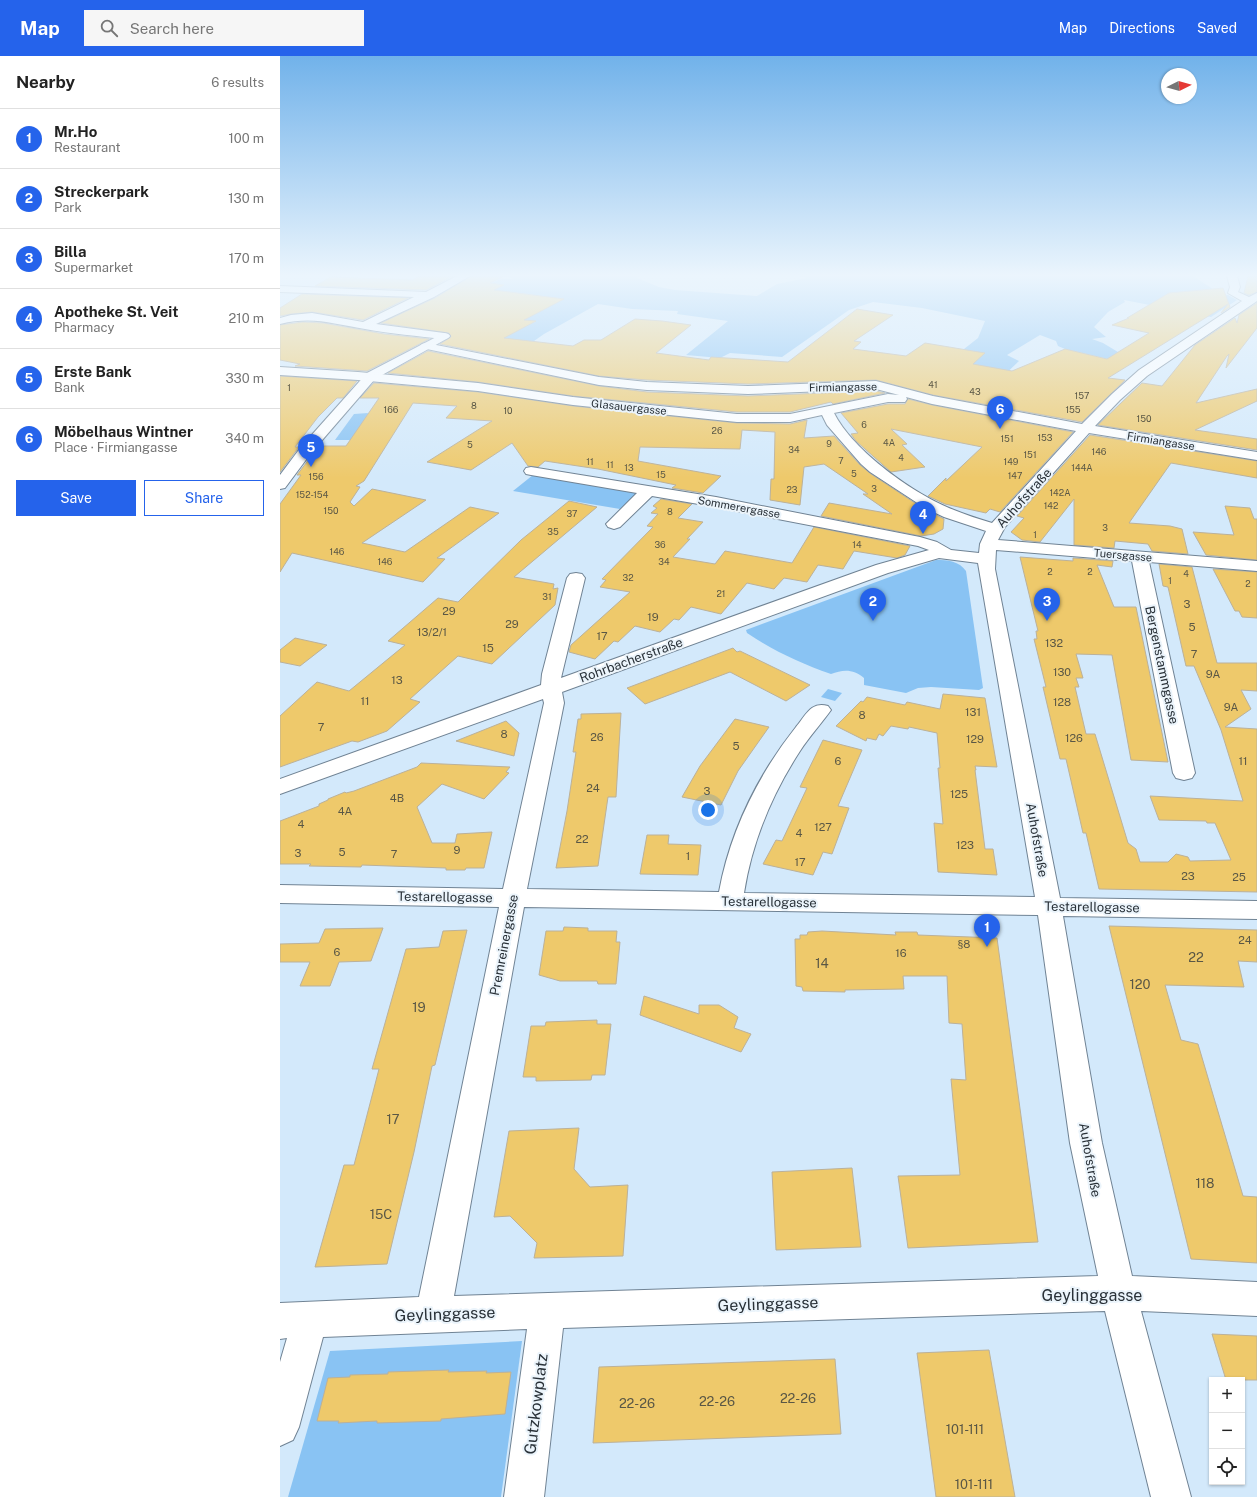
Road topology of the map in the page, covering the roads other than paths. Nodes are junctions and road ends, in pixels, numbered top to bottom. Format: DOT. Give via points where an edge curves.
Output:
graph roads {
  1 [pos="431,343"];
  2 [pos="1187,343"];
  3 [pos="426,346"];
  4 [pos="280,372"];
  5 [pos="368,378"];
  6 [pos="599,381"];
  7 [pos="891,394"];
  8 [pos="573,401"];
  9 [pos="696,401"];
  10 [pos="829,416"];
  11 [pos="1086,429"];
  12 [pos="1257,456"];
  13 [pos="531,471"];
  14 [pos="280,486"];
  15 [pos="648,491"];
  16 [pos="614,524"];
  17 [pos="990,544"];
  18 [pos="945,553"];
  19 [pos="1139,556"];
  20 [pos="1257,566"];
  21 [pos="576,578"];
  22 [pos="551,688"];
  23 [pos="821,710"];
  24 [pos="1184,773"];
  25 [pos="280,787"];
  26 [pos="280,894"];
  27 [pos="513,898"];
  28 [pos="730,901"];
  29 [pos="1049,906"];
  30 [pos="1257,910"];
  31 [pos="1118,1293"];
  32 [pos="1257,1299"];
  33 [pos="547,1310"];
  34 [pos="433,1314"];
  35 [pos="295,1321"];
  36 [pos="280,1426"];
  37 [pos="524,1497"];
  38 [pos="1171,1497"];
  1 -- 3 [label="street"];
  2 -- 11 [label="street, Auhofstraße" via="1143,373"];
  3 -- 5 [label="street"];
  3 -- 6 [label="street, Firmiangasse"];
  4 -- 5 [label="street, Glasauergasse"];
  5 -- 8 [label="street, Glasauergasse" via="478,387"];
  5 -- 14 [label="street" via="306,450"];
  6 -- 8 [label="street"];
  6 -- 9 [label="street, Firmiangasse" via="647,386"];
  7 -- 9 [label="street, Firmiangasse" via="868,385 748,390"];
  7 -- 10 [label="street"];
  7 -- 11 [label="street, Firmiangasse"];
  8 -- 9 [label="street, Glasauergasse"];
  9 -- 10 [label="street, Glasauergasse" via="737,418"];
  10 -- 17 [label="street" via="875,469 948,514"];
  11 -- 12 [label="street, Firmiangasse"];
  11 -- 17 [label="street, Auhofstraße"];
  13 -- 15 [label="street, Sommerergasse"];
  15 -- 16 [label="street"];
  15 -- 18 [label="street, Sommerergasse" via="920,542"];
  17 -- 18 [label="street, Rohrbacherstraße"];
  17 -- 19 [label="street, Tuersgasse"];
  17 -- 29 [label="street, Auhofstraße"];
  18 -- 22 [label="street, Rohrbacherstraße" via="928,555 870,573"];
  19 -- 20 [label="street, Tuersgasse"];
  19 -- 24 [label="street, Bergenstammgasse"];
  21 -- 22 [label="street, Premreinergasse" via="552,674"];
  22 -- 25 [label="street, Rohrbacherstraße"];
  22 -- 27 [label="street, Premreinergasse" via="554,703"];
  23 -- 28 [label="street" via="786,755 766,790 733,878"];
  26 -- 27 [label="street, Testarellogasse"];
  27 -- 28 [label="street, Testarellogasse"];
  27 -- 34 [label="street, Premreinergasse"];
  28 -- 29 [label="street, Testarellogasse"];
  29 -- 30 [label="street, Testarellogasse"];
  29 -- 31 [label="street, Auhofstraße" via="1086,1143"];
  31 -- 32 [label="street, Geylinggasse"];
  31 -- 33 [label="street, Geylinggasse"];
  31 -- 38 [label="street, Auhofstraße"];
  33 -- 34 [label="street, Geylinggasse"];
  33 -- 37 [label="street, Gutzkowplatz"];
  34 -- 35 [label="street, Geylinggasse"];
  35 -- 36 [label="street"];
}
